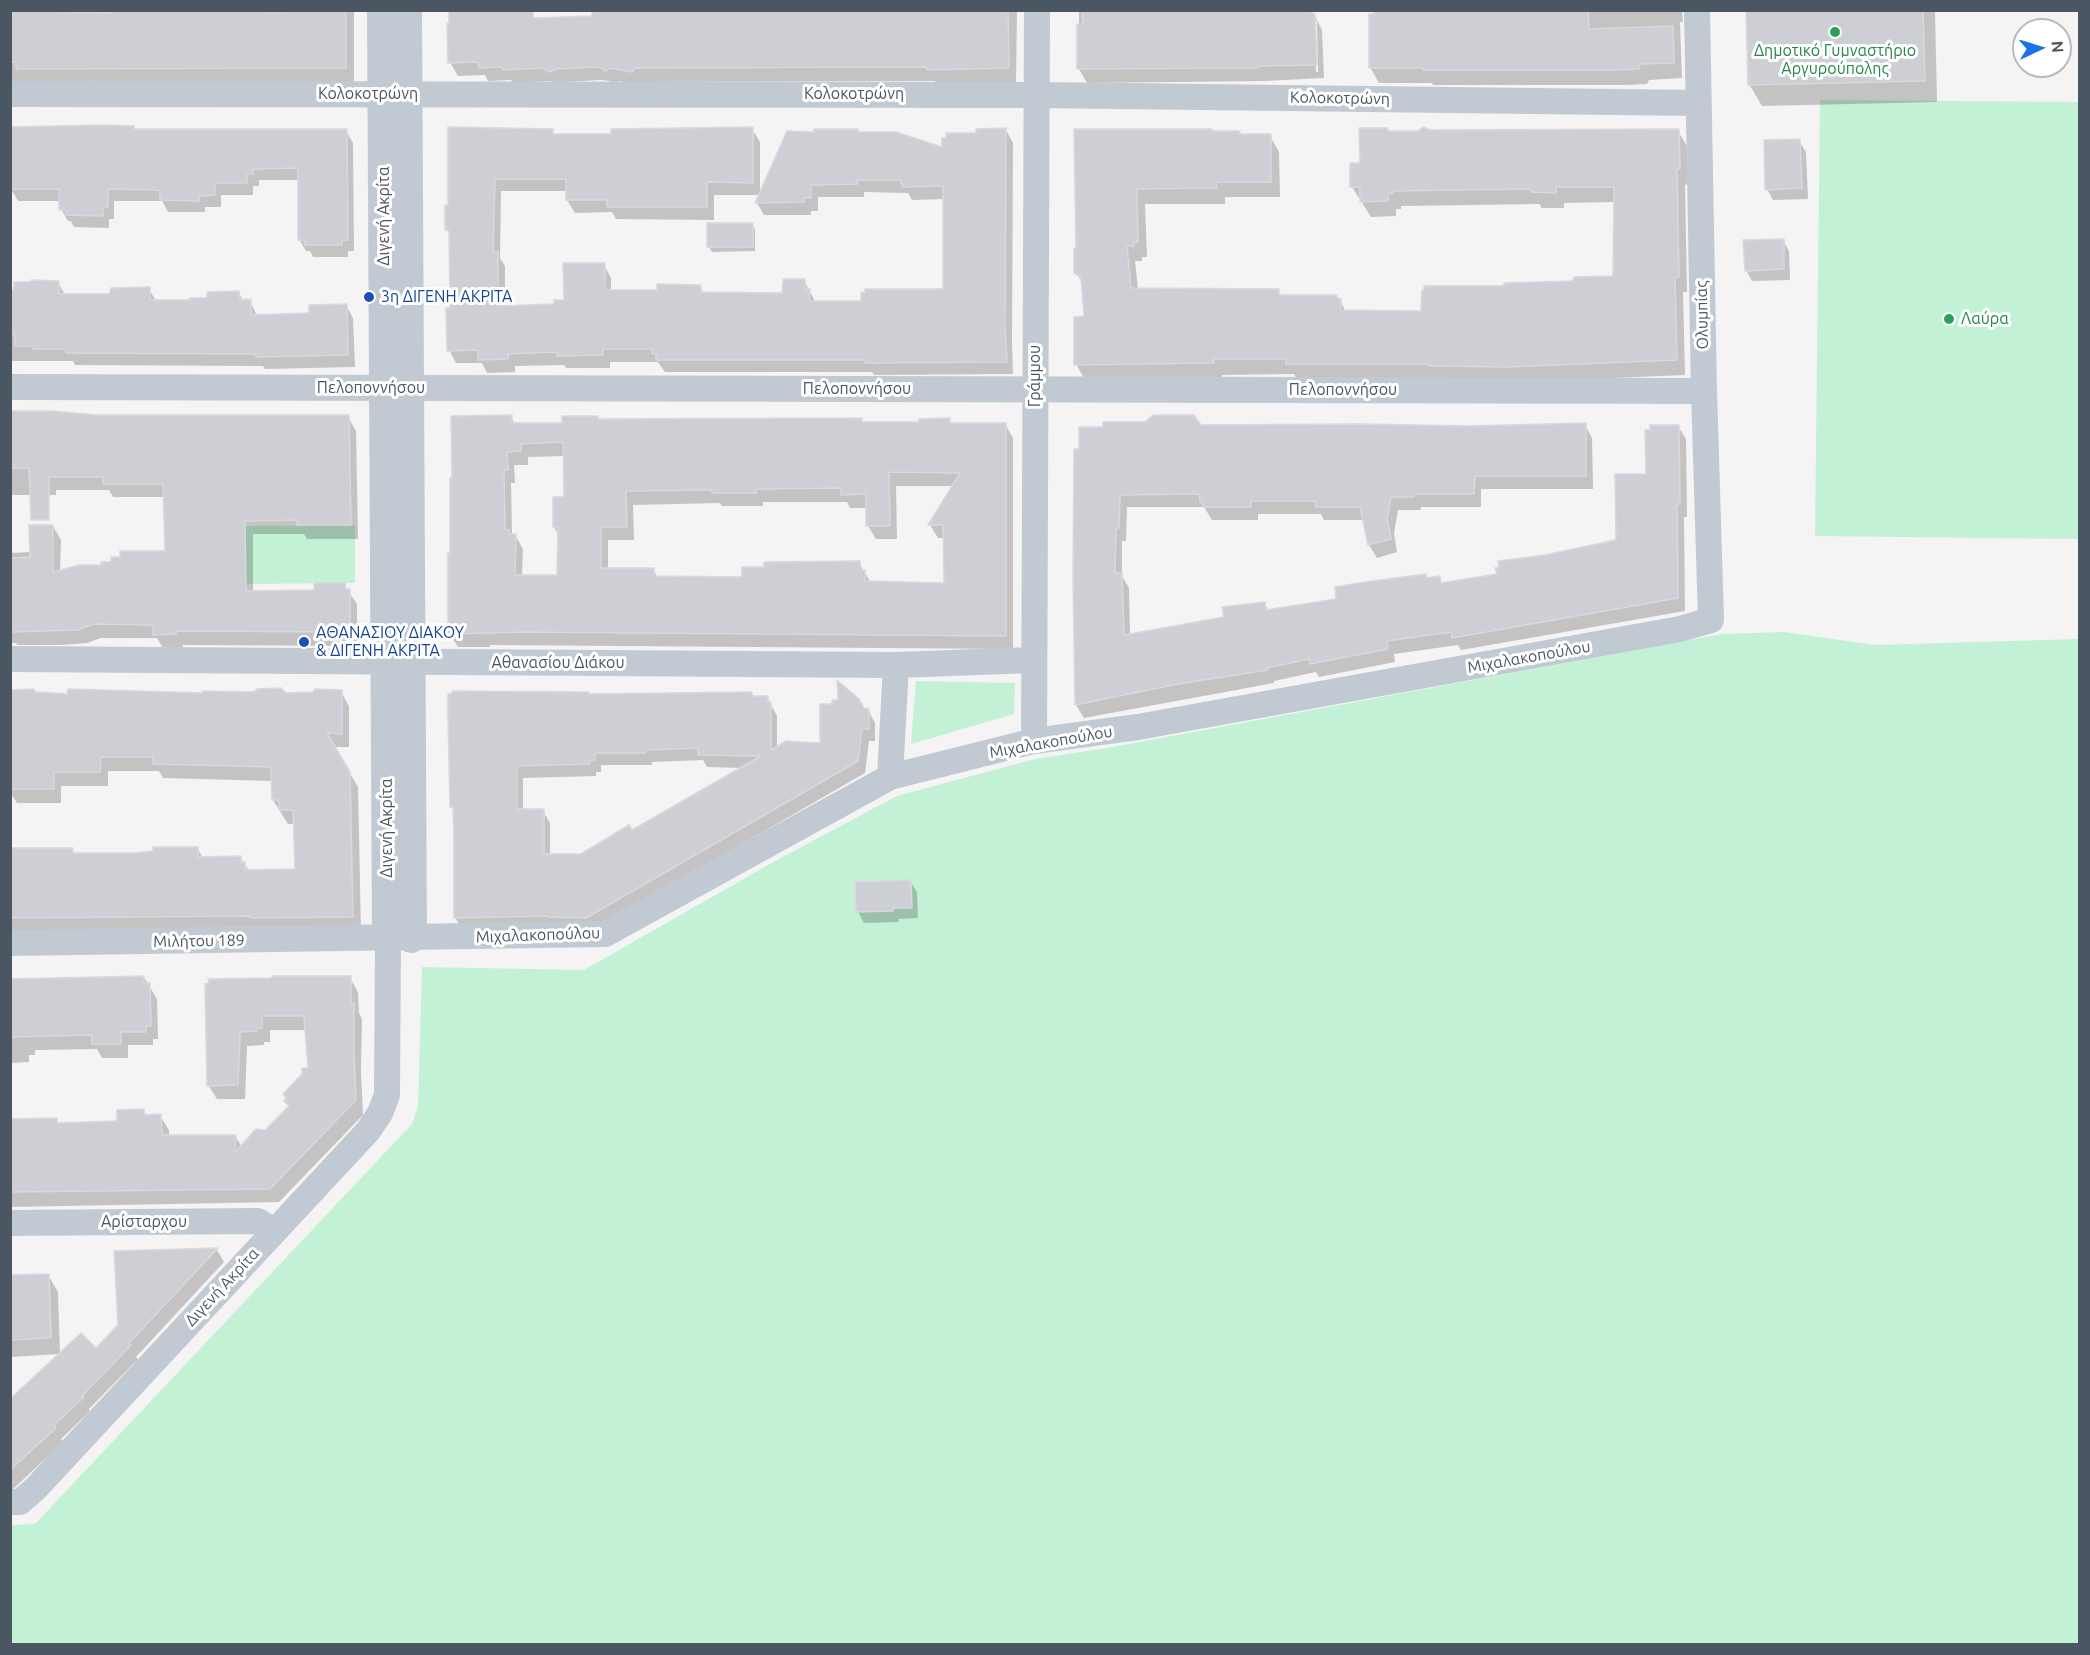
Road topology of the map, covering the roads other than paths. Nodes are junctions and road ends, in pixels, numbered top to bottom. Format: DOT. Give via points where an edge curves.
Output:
graph roads {
  1 [pos="383,10"];
  2 [pos="406,10"];
  3 [pos="1036,10"];
  4 [pos="1697,10"];
  5 [pos="10,94"];
  6 [pos="394,94"];
  7 [pos="1036,94"];
  8 [pos="1698,103"];
  9 [pos="10,387"];
  10 [pos="397,388"];
  11 [pos="1035,390"];
  12 [pos="1704,391"];
  13 [pos="1712,620"];
  14 [pos="10,659"];
  15 [pos="1033,660"];
  16 [pos="398,661"];
  17 [pos="896,665"];
  18 [pos="1034,741"];
  19 [pos="890,777"];
  20 [pos="399,938"];
  21 [pos="10,944"];
  22 [pos="10,1223"];
  23 [pos="274,1231"];
  24 [pos="15,1502"];
  1 -- 6 [label="street, Διγενή Ακρίτα"];
  2 -- 6 [label="street, Διγενή Ακρίτα"];
  3 -- 7 [label="street, Γράμμου"];
  4 -- 8 [label="street, Ολυμπίας"];
  5 -- 6 [label="street, Κολοκοτρώνη"];
  6 -- 7 [label="street, Κολοκοτρώνη"];
  6 -- 10 [label="street, Διγενή Ακρίτα"];
  7 -- 8 [label="street, Κολοκοτρώνη"];
  7 -- 11 [label="street, Γράμμου"];
  8 -- 12 [label="street, Ολυμπίας"];
  9 -- 10 [label="street, Πελοποννήσου"];
  10 -- 11 [label="street, Πελοποννήσου"];
  10 -- 16 [label="street, Διγενή Ακρίτα"];
  11 -- 12 [label="street, Πελοποννήσου"];
  11 -- 15 [label="street, Γράμμου"];
  12 -- 13 [label="street, Ολυμπίας"];
  13 -- 18 [label="street, Μιχαλακοπούλου" via="1174,721"];
  14 -- 16 [label="street, Αθανασίου Διάκου"];
  15 -- 17 [label="street, Αθανασίου Διάκου"];
  15 -- 18 [label="street, Γράμμου"];
  16 -- 17 [label="street, Αθανασίου Διάκου"];
  16 -- 20 [label="street, Διγενή Ακρίτα"];
  17 -- 19 [label="street"];
  18 -- 19 [label="street, Μιχαλακοπούλου"];
  19 -- 20 [label="street, Μιχαλακοπούλου" via="605,934"];
  20 -- 21 [label="street, Μιλήτου 189"];
  20 -- 23 [label="street, Διγενή Ακρίτα" via="387,1095 380,1113 368,1131"];
  22 -- 23 [label="street, Αρίσταρχου" via="258,1221"];
  23 -- 24 [label="street, Διγενή Ακρίτα" via="35,1489"];
}
